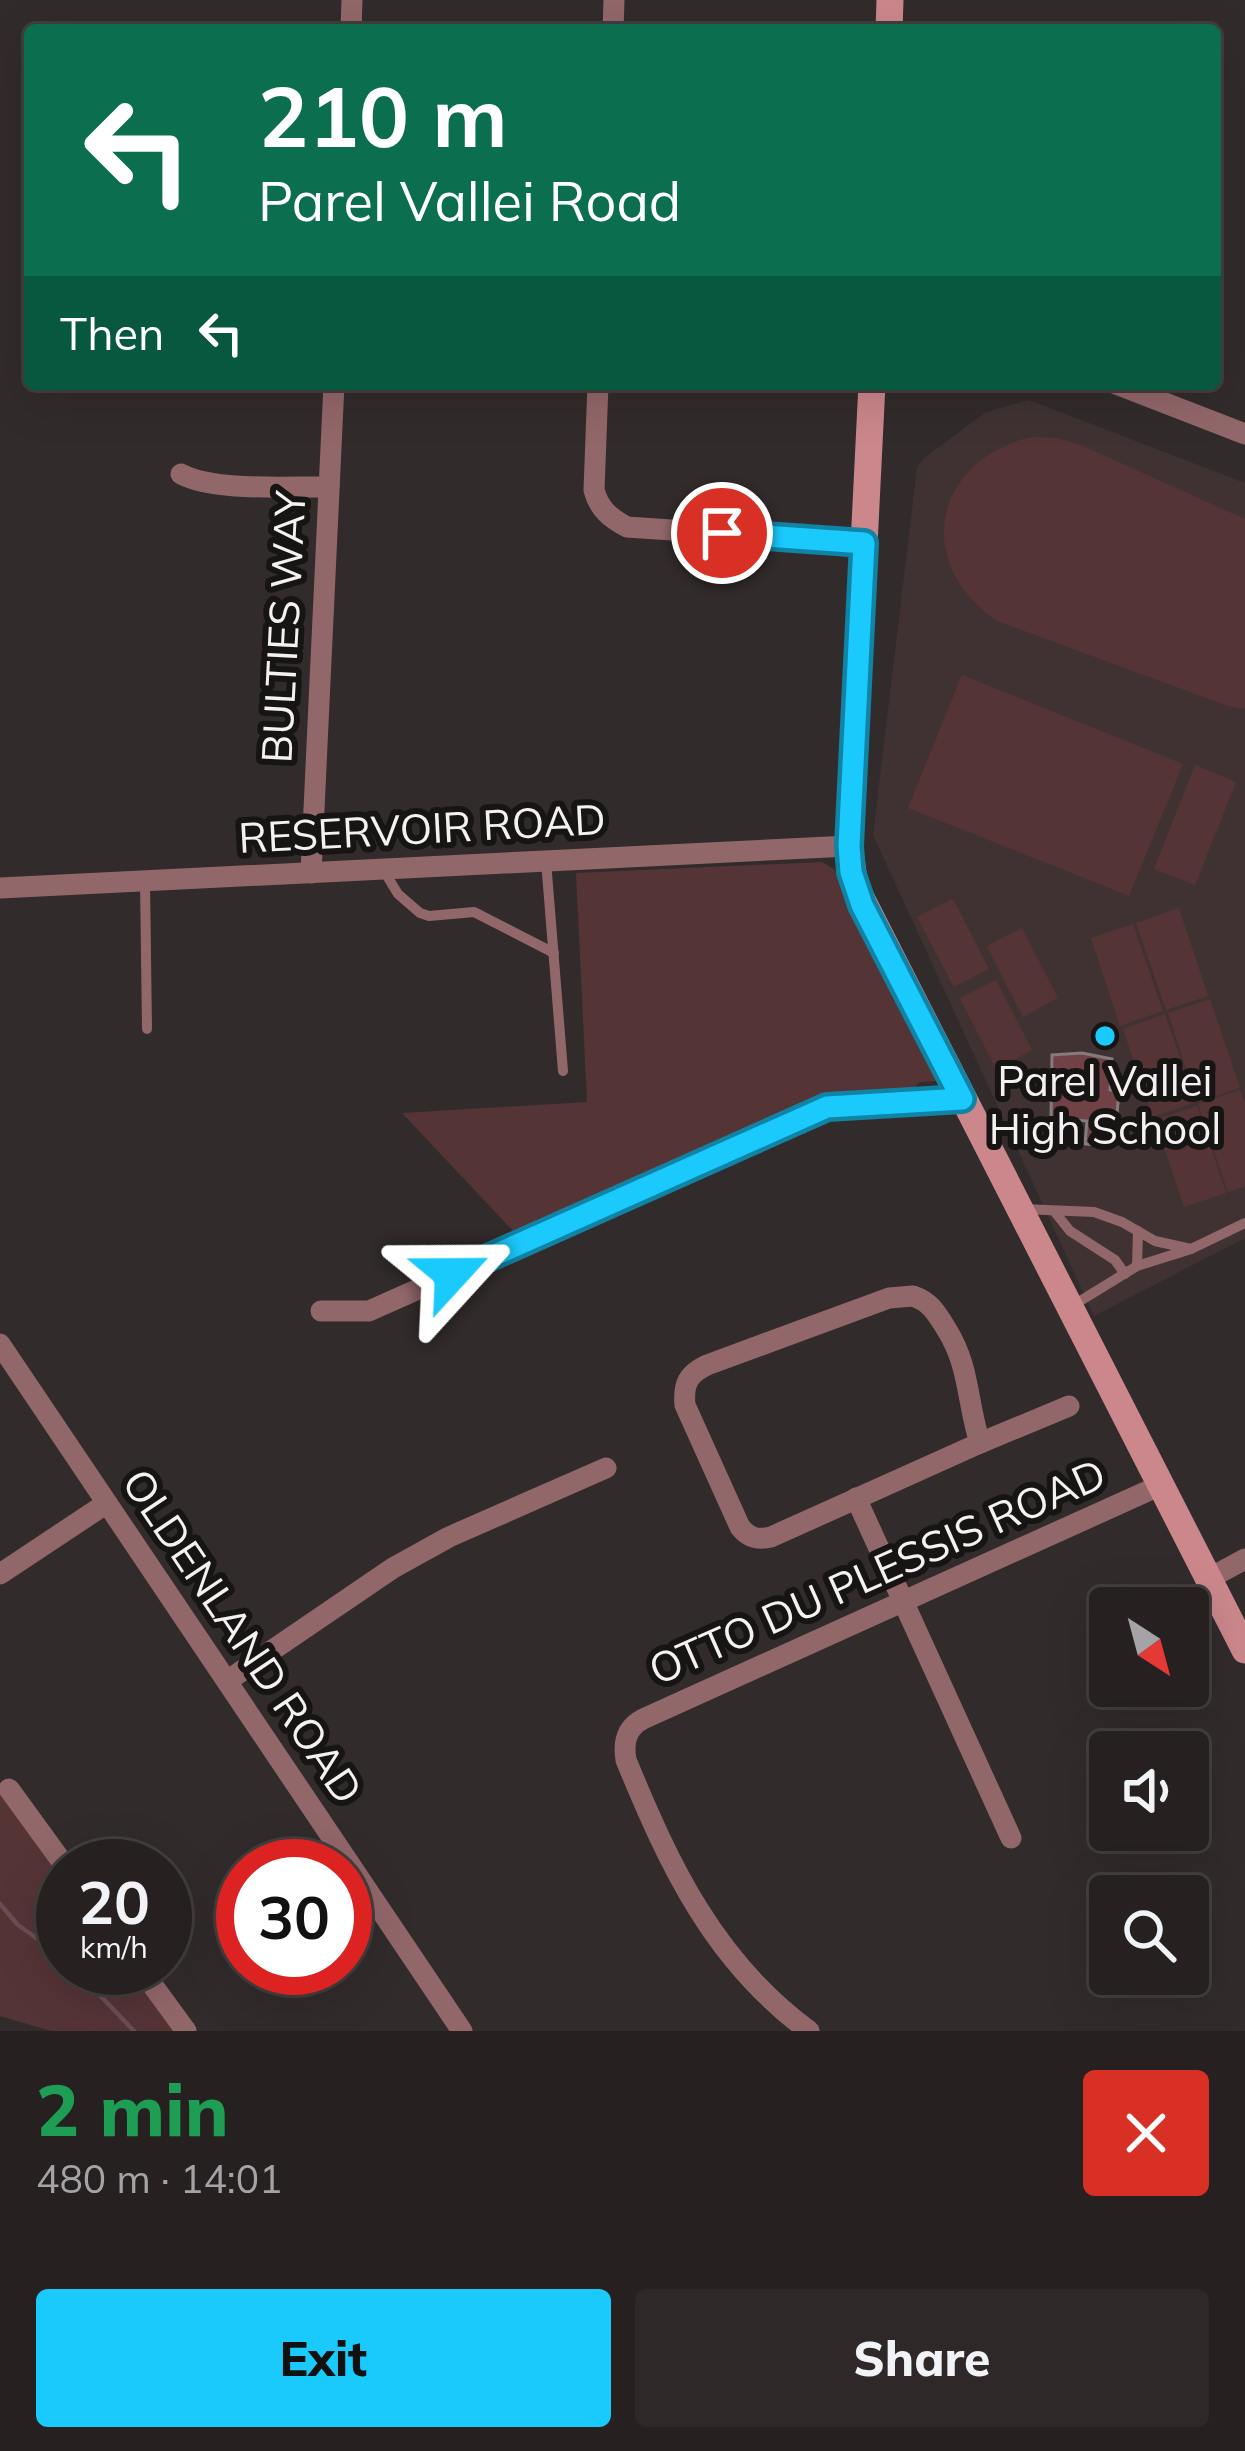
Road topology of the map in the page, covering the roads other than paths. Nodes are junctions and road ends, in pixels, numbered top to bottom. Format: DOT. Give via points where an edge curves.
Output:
graph roads {
  1 [pos="334,390"];
  2 [pos="598,390"];
  3 [pos="872,390"];
  4 [pos="1131,390"];
  5 [pos="1245,434"];
  6 [pos="182,474"];
  7 [pos="329,487"];
  8 [pos="864,543"];
  9 [pos="849,846"];
  10 [pos="546,861"];
  11 [pos="383,868"];
  12 [pos="311,873"];
  13 [pos="145,881"];
  14 [pos="0,888"];
  15 [pos="554,953"];
  16 [pos="147,1030"];
  17 [pos="563,1071"];
  18 [pos="962,1099"];
  19 [pos="1019,1208"];
  20 [pos="1054,1211"];
  21 [pos="1245,1223"];
  22 [pos="1138,1231"];
  23 [pos="1191,1249"];
  24 [pos="1131,1270"];
  25 [pos="1070,1307"];
  26 [pos="320,1311"];
  27 [pos="0,1344"];
  28 [pos="1069,1406"];
  29 [pos="980,1443"];
  30 [pos="606,1468"];
  31 [pos="1161,1486"];
  32 [pos="856,1498"];
  33 [pos="107,1503"];
  34 [pos="1245,1559"];
  35 [pos="0,1574"];
  36 [pos="1208,1579"];
  37 [pos="904,1602"];
  38 [pos="1245,1650"];
  39 [pos="226,1681"];
  40 [pos="9,1789"];
  41 [pos="1011,1838"];
  42 [pos="45,1839"];
  43 [pos="160,1995"];
  44 [pos="186,2031"];
  45 [pos="462,2031"];
  46 [pos="809,2031"];
  1 -- 7 [label="street, BULTIES WAY"];
  2 -- 8 [label="street" via="594,490 613,520"];
  3 -- 8 [label="street"];
  4 -- 5 [label="street"];
  6 -- 7 [label="street" via="215,483"];
  7 -- 12 [label="street, BULTIES WAY"];
  8 -- 9 [label="street"];
  9 -- 10 [label="street, RESERVOIR ROAD"];
  9 -- 18 [label="street" via="862,905"];
  10 -- 11 [label="street, RESERVOIR ROAD"];
  10 -- 15 [label="lane"];
  11 -- 12 [label="street, RESERVOIR ROAD"];
  11 -- 15 [label="lane" via="420,913 474,912"];
  12 -- 13 [label="street, RESERVOIR ROAD"];
  13 -- 14 [label="street, RESERVOIR ROAD"];
  13 -- 16 [label="lane"];
  15 -- 17 [label="lane"];
  18 -- 19 [label="street"];
  18 -- 26 [label="street" via="827,1107 369,1311"];
  19 -- 20 [label="lane"];
  19 -- 25 [label="street"];
  20 -- 22 [label="lane" via="1094,1212"];
  20 -- 24 [label="lane" via="1070,1231"];
  21 -- 23 [label="lane"];
  22 -- 23 [label="lane"];
  22 -- 24 [label="lane"];
  23 -- 24 [label="lane"];
  24 -- 25 [label="lane"];
  25 -- 31 [label="street"];
  27 -- 33 [label="street, OLDENLAND ROAD"];
  28 -- 29 [label="street"];
  29 -- 32 [label="street"];
  29 -- 32 [label="street" via="956,1344 930,1305 913,1296 706,1365 687,1380 686,1405 746,1534 771,1538"];
  30 -- 39 [label="street" via="393,1568"];
  31 -- 36 [label="street"];
  31 -- 37 [label="street, OTTO DU PLESSIS ROAD"];
  32 -- 37 [label="street"];
  33 -- 35 [label="street"];
  33 -- 39 [label="street, OLDENLAND ROAD"];
  34 -- 36 [label="street"];
  36 -- 38 [label="street"];
  37 -- 41 [label="street"];
  37 -- 46 [label="street, OTTO DU PLESSIS ROAD" via="643,1719 625,1738 626,1760 697,1910 760,1988"];
  39 -- 45 [label="street, OLDENLAND ROAD"];
  40 -- 42 [label="street"];
  43 -- 44 [label="street"];
}
